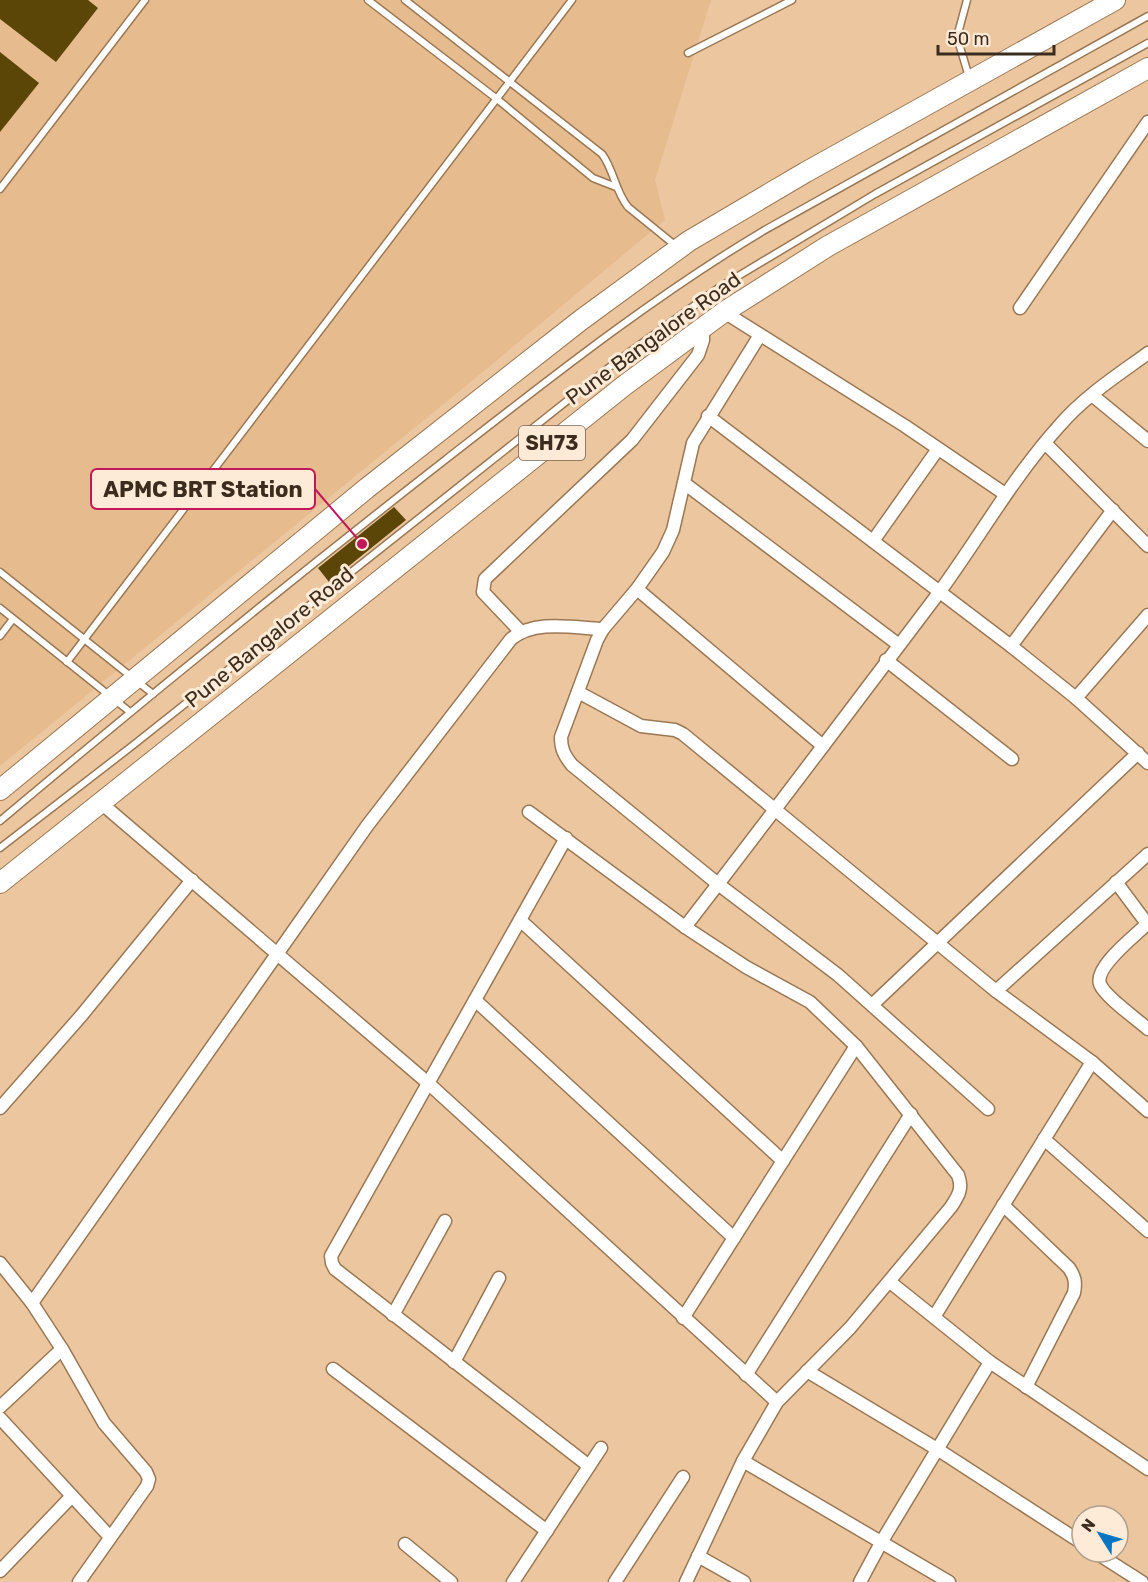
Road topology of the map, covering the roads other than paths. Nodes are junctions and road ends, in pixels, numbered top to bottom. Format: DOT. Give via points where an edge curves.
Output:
graph roads {
  1 [pos="145,0"];
  2 [pos="368,0"];
  3 [pos="405,0"];
  4 [pos="572,0"];
  5 [pos="792,0"];
  6 [pos="967,0"];
  7 [pos="1115,0"];
  8 [pos="1148,16"];
  9 [pos="1148,43"];
  10 [pos="688,53"];
  11 [pos="1148,68"];
  12 [pos="970,80"];
  13 [pos="510,81"];
  14 [pos="497,99"];
  15 [pos="1148,122"];
  16 [pos="616,187"];
  17 [pos="0,189"];
  18 [pos="679,249"];
  19 [pos="1020,308"];
  20 [pos="724,312"];
  21 [pos="703,328"];
  22 [pos="760,335"];
  23 [pos="1148,353"];
  24 [pos="1092,394"];
  25 [pos="708,416"];
  26 [pos="1148,441"];
  27 [pos="1046,443"];
  28 [pos="938,449"];
  29 [pos="684,483"];
  30 [pos="1005,494"];
  31 [pos="1113,510"];
  32 [pos="873,541"];
  33 [pos="1148,546"];
  34 [pos="0,572"];
  35 [pos="637,589"];
  36 [pos="939,591"];
  37 [pos="0,608"];
  38 [pos="1148,615"];
  39 [pos="13,619"];
  40 [pos="603,629"];
  41 [pos="520,631"];
  42 [pos="0,636"];
  43 [pos="85,639"];
  44 [pos="899,645"];
  45 [pos="1011,646"];
  46 [pos="886,660"];
  47 [pos="67,662"];
  48 [pos="135,678"];
  49 [pos="578,692"];
  50 [pos="153,694"];
  51 [pos="112,697"];
  52 [pos="1076,698"];
  53 [pos="130,712"];
  54 [pos="823,746"];
  55 [pos="1138,753"];
  56 [pos="1012,759"];
  57 [pos="1148,763"];
  58 [pos="0,790"];
  59 [pos="101,803"];
  60 [pos="776,810"];
  61 [pos="529,812"];
  62 [pos="0,821"];
  63 [pos="566,838"];
  64 [pos="0,848"];
  65 [pos="1148,854"];
  66 [pos="192,880"];
  67 [pos="1116,882"];
  68 [pos="0,883"];
  69 [pos="718,884"];
  70 [pos="520,920"];
  71 [pos="1148,925"];
  72 [pos="685,927"];
  73 [pos="938,943"];
  74 [pos="278,953"];
  75 [pos="996,991"];
  76 [pos="475,1000"];
  77 [pos="872,1005"];
  78 [pos="1148,1029"];
  79 [pos="856,1046"];
  80 [pos="1092,1062"];
  81 [pos="428,1083"];
  82 [pos="0,1108"];
  83 [pos="988,1109"];
  84 [pos="1148,1111"];
  85 [pos="911,1114"];
  86 [pos="1044,1139"];
  87 [pos="783,1161"];
  88 [pos="1004,1205"];
  89 [pos="445,1221"];
  90 [pos="1148,1232"];
  91 [pos="734,1238"];
  92 [pos="0,1263"];
  93 [pos="499,1278"];
  94 [pos="890,1282"];
  95 [pos="32,1303"];
  96 [pos="393,1316"];
  97 [pos="934,1317"];
  98 [pos="684,1318"];
  99 [pos="62,1349"];
  100 [pos="454,1362"];
  101 [pos="990,1362"];
  102 [pos="333,1369"];
  103 [pos="807,1371"];
  104 [pos="746,1375"];
  105 [pos="1026,1387"];
  106 [pos="777,1402"];
  107 [pos="0,1407"];
  108 [pos="0,1418"];
  109 [pos="601,1448"];
  110 [pos="937,1449"];
  111 [pos="743,1461"];
  112 [pos="589,1466"];
  113 [pos="1148,1470"];
  114 [pos="683,1477"];
  115 [pos="72,1496"];
  116 [pos="547,1531"];
  117 [pos="1070,1535"];
  118 [pos="110,1537"];
  119 [pos="882,1541"];
  120 [pos="405,1544"];
  121 [pos="698,1556"];
  122 [pos="3,1562"];
  123 [pos="1114,1564"];
  124 [pos="79,1582"];
  125 [pos="451,1582"];
  126 [pos="513,1582"];
  127 [pos="615,1582"];
  128 [pos="686,1582"];
  129 [pos="744,1582"];
  130 [pos="860,1582"];
  131 [pos="949,1582"];
  132 [pos="1142,1582"];
  1 -- 17 [label="lane"];
  2 -- 14 [label="lane"];
  3 -- 13 [label="lane"];
  4 -- 13 [label="lane"];
  5 -- 10 [label="lane"];
  6 -- 12 [label="lane" via="957,38"];
  7 -- 12 [label="main road"];
  8 -- 50 [label="lane" via="704,266 496,420"];
  9 -- 64 [label="lane" via="865,200 720,287 616,362"];
  11 -- 20 [label="main road, Pune Bangalore Road / SH73" via="828,246"];
  12 -- 18 [label="main road"];
  13 -- 14 [label="lane"];
  13 -- 16 [label="lane" via="602,154"];
  14 -- 16 [label="lane" via="593,178"];
  14 -- 43 [label="lane"];
  15 -- 19 [label="street"];
  16 -- 18 [label="lane" via="628,207"];
  18 -- 48 [label="main road" via="581,320 367,488"];
  20 -- 21 [label="main road, Pune Bangalore Road / SH73"];
  20 -- 22 [label="street"];
  21 -- 41 [label="street" via="698,356 632,440 485,579 483,592"];
  21 -- 59 [label="main road, Pune Bangalore Road / SH73" via="625,385"];
  22 -- 25 [label="street"];
  22 -- 28 [label="street"];
  23 -- 24 [label="street"];
  24 -- 26 [label="street"];
  24 -- 27 [label="street"];
  25 -- 29 [label="street" via="693,443"];
  25 -- 32 [label="street"];
  27 -- 30 [label="street"];
  27 -- 31 [label="street"];
  28 -- 30 [label="street"];
  28 -- 32 [label="street"];
  29 -- 35 [label="street" via="673,530"];
  29 -- 44 [label="street"];
  30 -- 36 [label="street"];
  31 -- 33 [label="street"];
  31 -- 45 [label="street"];
  32 -- 36 [label="street"];
  34 -- 43 [label="lane"];
  35 -- 40 [label="street"];
  35 -- 54 [label="street"];
  36 -- 44 [label="street"];
  36 -- 45 [label="street"];
  37 -- 39 [label="lane"];
  38 -- 52 [label="street"];
  39 -- 42 [label="lane"];
  39 -- 47 [label="lane"];
  40 -- 41 [label="street" via="545,627"];
  40 -- 49 [label="street"];
  41 -- 74 [label="street" via="367,826"];
  43 -- 47 [label="lane"];
  43 -- 48 [label="lane"];
  44 -- 46 [label="street"];
  45 -- 52 [label="street"];
  46 -- 54 [label="street"];
  46 -- 56 [label="street"];
  47 -- 51 [label="lane"];
  48 -- 50 [label="lane"];
  48 -- 51 [label="main road"];
  49 -- 60 [label="street" via="641,726 683,734"];
  49 -- 69 [label="street" via="561,737 565,756"];
  50 -- 53 [label="lane"];
  51 -- 53 [label="lane"];
  51 -- 58 [label="main road"];
  52 -- 55 [label="street"];
  53 -- 62 [label="lane"];
  54 -- 60 [label="street"];
  55 -- 57 [label="street"];
  55 -- 73 [label="street"];
  59 -- 66 [label="street"];
  59 -- 68 [label="main road, Pune Bangalore Road / SH73"];
  60 -- 69 [label="street"];
  60 -- 73 [label="street"];
  61 -- 63 [label="street"];
  63 -- 70 [label="street"];
  63 -- 72 [label="street"];
  65 -- 67 [label="street"];
  66 -- 74 [label="street"];
  66 -- 82 [label="street"];
  67 -- 71 [label="street"];
  67 -- 75 [label="street"];
  69 -- 72 [label="street"];
  69 -- 77 [label="street"];
  70 -- 76 [label="street"];
  70 -- 87 [label="street"];
  71 -- 78 [label="street" via="1108,961 1099,976 1105,992"];
  72 -- 79 [label="street" via="810,1002"];
  73 -- 75 [label="street"];
  73 -- 77 [label="street"];
  74 -- 81 [label="street"];
  74 -- 95 [label="street"];
  75 -- 80 [label="street"];
  76 -- 81 [label="street"];
  76 -- 91 [label="street"];
  77 -- 83 [label="street"];
  79 -- 85 [label="street"];
  79 -- 87 [label="street"];
  80 -- 84 [label="street"];
  80 -- 86 [label="street"];
  81 -- 96 [label="street" via="331,1256 335,1269"];
  81 -- 98 [label="street"];
  85 -- 94 [label="street" via="958,1175 961,1188 951,1207"];
  85 -- 104 [label="street"];
  86 -- 88 [label="street"];
  86 -- 90 [label="street"];
  87 -- 91 [label="street"];
  88 -- 97 [label="street"];
  88 -- 105 [label="street" via="1068,1268 1076,1284"];
  89 -- 96 [label="street"];
  91 -- 98 [label="street"];
  92 -- 95 [label="street"];
  93 -- 100 [label="street"];
  94 -- 97 [label="street"];
  94 -- 103 [label="street"];
  95 -- 99 [label="street"];
  96 -- 100 [label="street"];
  97 -- 101 [label="street"];
  98 -- 104 [label="street"];
  99 -- 107 [label="street"];
  99 -- 118 [label="street" via="104,1423 149,1479"];
  100 -- 112 [label="street"];
  101 -- 105 [label="street"];
  101 -- 110 [label="street"];
  102 -- 116 [label="street"];
  103 -- 106 [label="street"];
  103 -- 110 [label="street"];
  104 -- 106 [label="street"];
  105 -- 113 [label="street"];
  106 -- 111 [label="street"];
  108 -- 115 [label="street"];
  109 -- 112 [label="street"];
  110 -- 117 [label="street"];
  110 -- 119 [label="street"];
  111 -- 119 [label="street"];
  111 -- 121 [label="street"];
  112 -- 116 [label="street"];
  114 -- 127 [label="street"];
  115 -- 118 [label="street"];
  115 -- 122 [label="street"];
  116 -- 126 [label="street"];
  118 -- 124 [label="street"];
  119 -- 130 [label="street"];
  119 -- 131 [label="street"];
  120 -- 125 [label="street"];
  121 -- 128 [label="street"];
  121 -- 129 [label="street"];
  123 -- 132 [label="street"];
}
